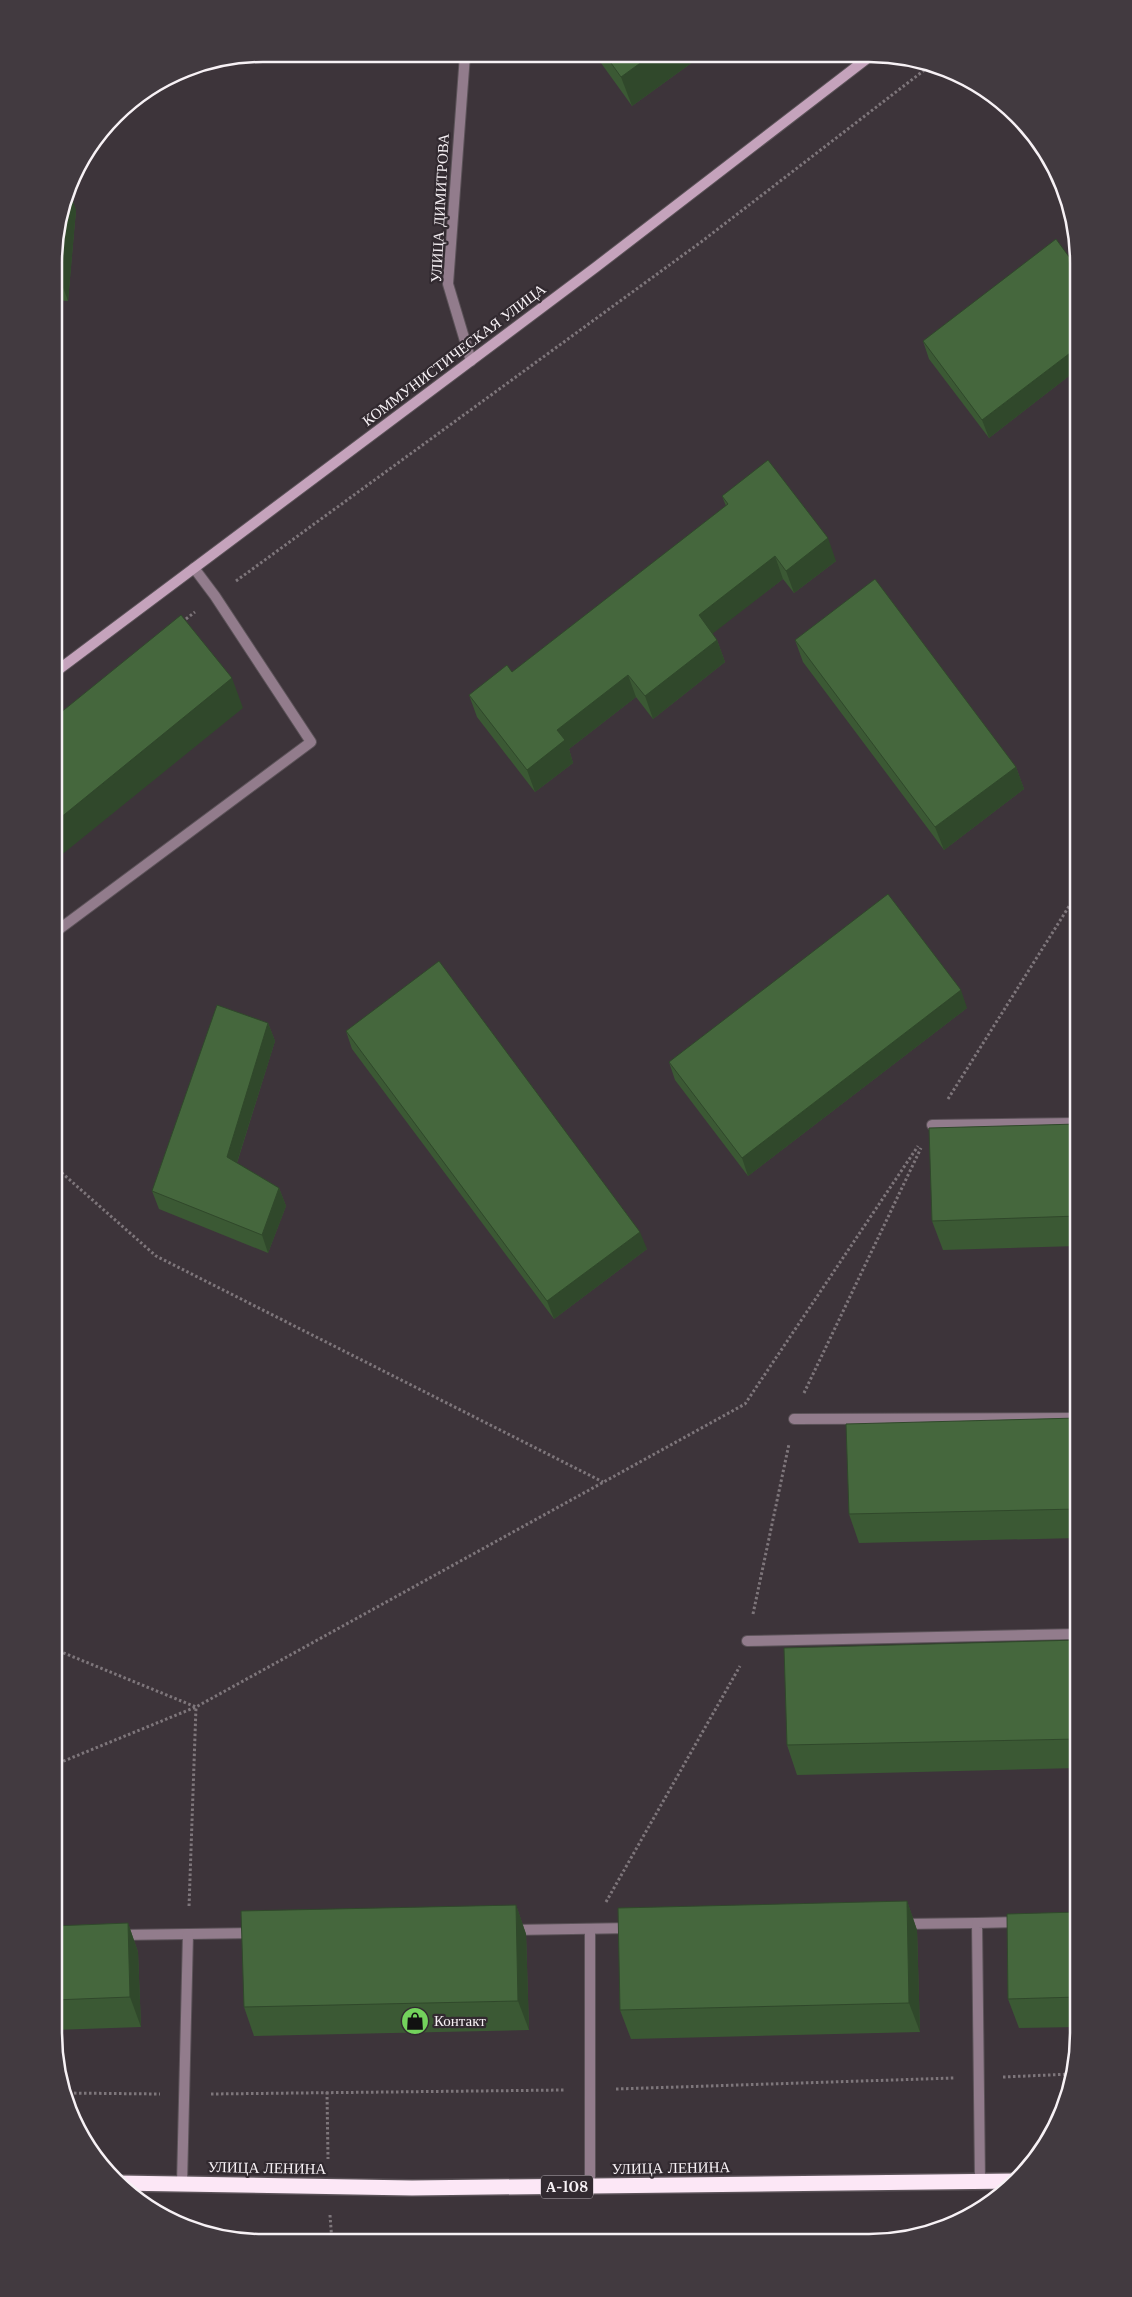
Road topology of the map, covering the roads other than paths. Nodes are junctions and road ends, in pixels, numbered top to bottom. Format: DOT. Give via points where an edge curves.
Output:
graph roads {
  1 [pos="464,62"];
  2 [pos="864,62"];
  3 [pos="471,361"];
  4 [pos="194,568"];
  5 [pos="62,667"];
  6 [pos="62,927"];
  7 [pos="1070,1124"];
  8 [pos="932,1125"];
  9 [pos="1070,1418"];
  10 [pos="794,1419"];
  11 [pos="1070,1634"];
  12 [pos="747,1641"];
  13 [pos="1032,1921"];
  14 [pos="977,1922"];
  15 [pos="888,1924"];
  16 [pos="590,1928"];
  17 [pos="640,1928"];
  18 [pos="502,1930"];
  19 [pos="267,1933"];
  20 [pos="188,1934"];
  21 [pos="112,1936"];
  22 [pos="980,2181"];
  23 [pos="1005,2181"];
  24 [pos="129,2183"];
  25 [pos="182,2184"];
  26 [pos="590,2186"];
  1 -- 3 [label="street, УЛИЦА ДИМИТРОВА" via="448,284"];
  2 -- 3 [label="street, КОММУНИСТИЧЕСКАЯ УЛИЦА"];
  3 -- 4 [label="street, КОММУНИСТИЧЕСКАЯ УЛИЦА"];
  4 -- 5 [label="street, КОММУНИСТИЧЕСКАЯ УЛИЦА"];
  4 -- 6 [label="street" via="216,596 311,742"];
  7 -- 8 [label="street"];
  9 -- 10 [label="street"];
  11 -- 12 [label="street"];
  13 -- 14 [label="street"];
  14 -- 15 [label="street"];
  14 -- 22 [label="street"];
  16 -- 17 [label="street"];
  16 -- 18 [label="street"];
  16 -- 26 [label="street"];
  19 -- 20 [label="street"];
  20 -- 21 [label="street"];
  20 -- 25 [label="street"];
  22 -- 23 [label="highway, УЛИЦА ЛЕНИНА / А-108"];
  22 -- 26 [label="highway, УЛИЦА ЛЕНИНА / А-108"];
  24 -- 25 [label="highway, УЛИЦА ЛЕНИНА / А-108"];
  25 -- 26 [label="highway, УЛИЦА ЛЕНИНА / А-108" via="412,2188"];
}
